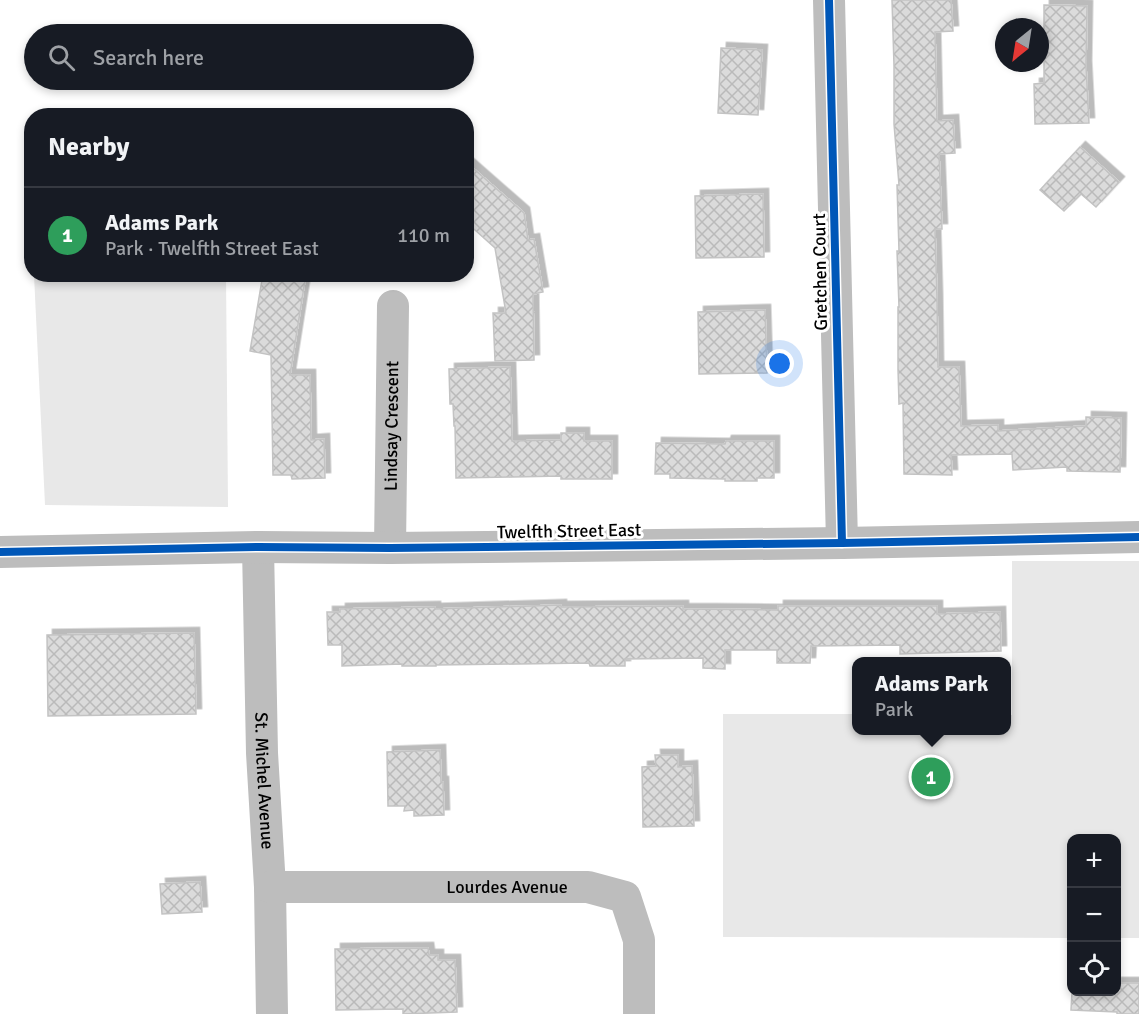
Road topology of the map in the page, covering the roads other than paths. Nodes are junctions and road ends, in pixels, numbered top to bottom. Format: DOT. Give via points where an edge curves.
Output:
graph roads {
  1 [pos="829,0"];
  2 [pos="393,306"];
  3 [pos="1139,537"];
  4 [pos="842,543"];
  5 [pos="258,547"];
  6 [pos="390,548"];
  7 [pos="0,552"];
  8 [pos="270,887"];
  9 [pos="272,1014"];
  10 [pos="639,1014"];
  1 -- 4 [label="street, Gretchen Court"];
  2 -- 6 [label="street, Lindsay Crescent"];
  3 -- 4 [label="street, Twelfth Street East"];
  4 -- 6 [label="street, Twelfth Street East"];
  5 -- 6 [label="street, Twelfth Street East"];
  5 -- 7 [label="street, Twelfth Street East"];
  5 -- 8 [label="street, St. Michel Avenue" via="262,753"];
  8 -- 9 [label="street, St. Michel Avenue"];
  8 -- 10 [label="street, Lourdes Avenue" via="588,887 625,897 639,940"];
}
